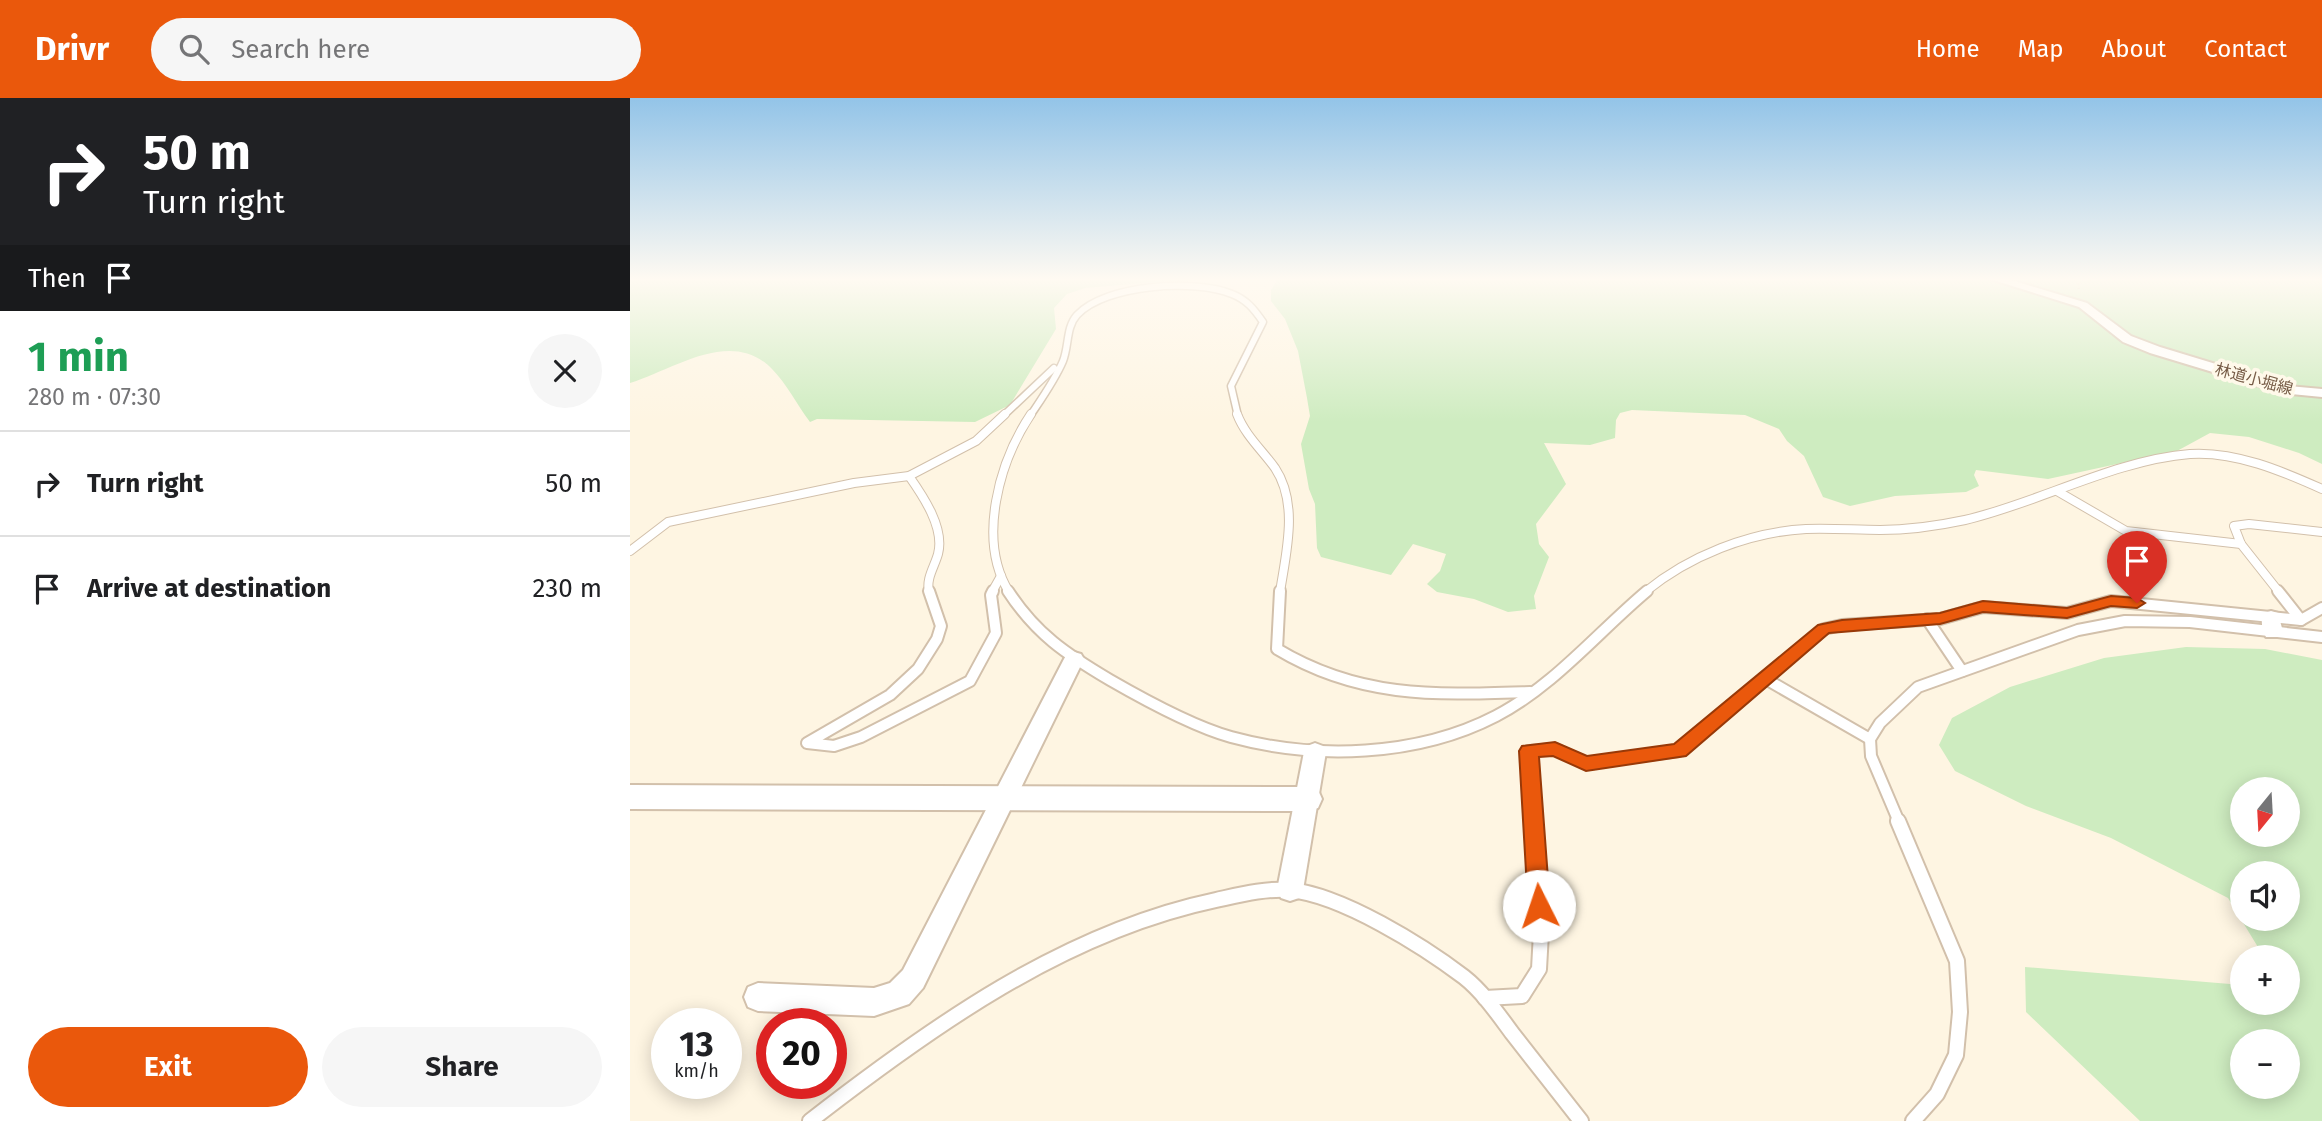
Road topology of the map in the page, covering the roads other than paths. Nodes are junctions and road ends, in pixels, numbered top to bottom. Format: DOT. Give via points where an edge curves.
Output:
graph roads {
  1 [pos="1070,327"];
  2 [pos="1261,327"];
  3 [pos="2111,327"];
  4 [pos="1066,357"];
  5 [pos="2322,393"];
  6 [pos="909,476"];
  7 [pos="2322,489"];
  8 [pos="2057,491"];
  9 [pos="2322,532"];
  10 [pos="2241,544"];
  11 [pos="630,551"];
  12 [pos="1001,576"];
  13 [pos="2322,608"];
  14 [pos="1927,619"];
  15 [pos="2301,620"];
  16 [pos="2272,624"];
  17 [pos="2322,637"];
  18 [pos="1074,659"];
  19 [pos="1962,671"];
  20 [pos="1764,678"];
  21 [pos="1531,692"];
  22 [pos="1870,739"];
  23 [pos="1315,752"];
  24 [pos="630,797"];
  25 [pos="1004,798"];
  26 [pos="1307,799"];
  27 [pos="1290,890"];
  28 [pos="758,997"];
  29 [pos="1485,998"];
  30 [pos="810,1121"];
  31 [pos="1581,1121"];
  32 [pos="1913,1121"];
  1 -- 4 [label="lane"];
  2 -- 21 [label="lane" via="1231,386 1241,425 1275,468 1286,491 1289,534 1274,624 1277,649 1299,665 1397,692"];
  3 -- 5 [label="street, 林道小堀線" via="2155,350 2287,390"];
  4 -- 6 [label="lane" via="976,441"];
  4 -- 12 [label="lane" via="1015,441 996,488 995,564"];
  6 -- 11 [label="lane" via="668,522"];
  6 -- 12 [label="lane" via="926,500 939,547 928,586 941,631 905,685 807,743 834,746 861,737 970,681 996,632 991,595"];
  7 -- 8 [label="lane" via="2278,469 2190,454 2150,461"];
  8 -- 10 [label="lane" via="2126,531"];
  8 -- 21 [label="lane" via="1968,519 1903,530 1796,530 1701,556 1665,575"];
  9 -- 10 [label="lane" via="2234,526"];
  10 -- 15 [label="lane"];
  12 -- 18 [label="lane" via="1015,603 1046,639"];
  13 -- 15 [label="lane"];
  14 -- 16 [label="lane" via="1983,607 2067,613 2111,601"];
  14 -- 19 [label="lane"];
  14 -- 20 [label="lane" via="1824,629"];
  15 -- 16 [label="lane"];
  16 -- 17 [label="lane"];
  16 -- 19 [label="lane" via="2125,621 2078,630"];
  18 -- 23 [label="lane" via="1135,695 1231,737"];
  18 -- 25 [label="street"];
  19 -- 22 [label="lane" via="1918,687 1880,723"];
  20 -- 22 [label="lane"];
  20 -- 29 [label="lane" via="1679,751 1586,763 1555,749 1529,751 1541,933 1539,969 1522,996"];
  21 -- 23 [label="lane" via="1497,715 1443,736"];
  22 -- 32 [label="lane" via="1871,756 1957,961 1961,1012 1956,1055 1937,1094"];
  23 -- 26 [label="street"];
  24 -- 25 [label="street"];
  25 -- 26 [label="street"];
  25 -- 28 [label="street" via="913,979 899,994 874,1002"];
  26 -- 27 [label="street"];
  27 -- 29 [label="lane" via="1338,903 1391,930 1465,978"];
  27 -- 30 [label="lane" via="1247,893 1186,906 1119,928 1066,953 986,997 876,1070"];
  29 -- 31 [label="lane"];
}
